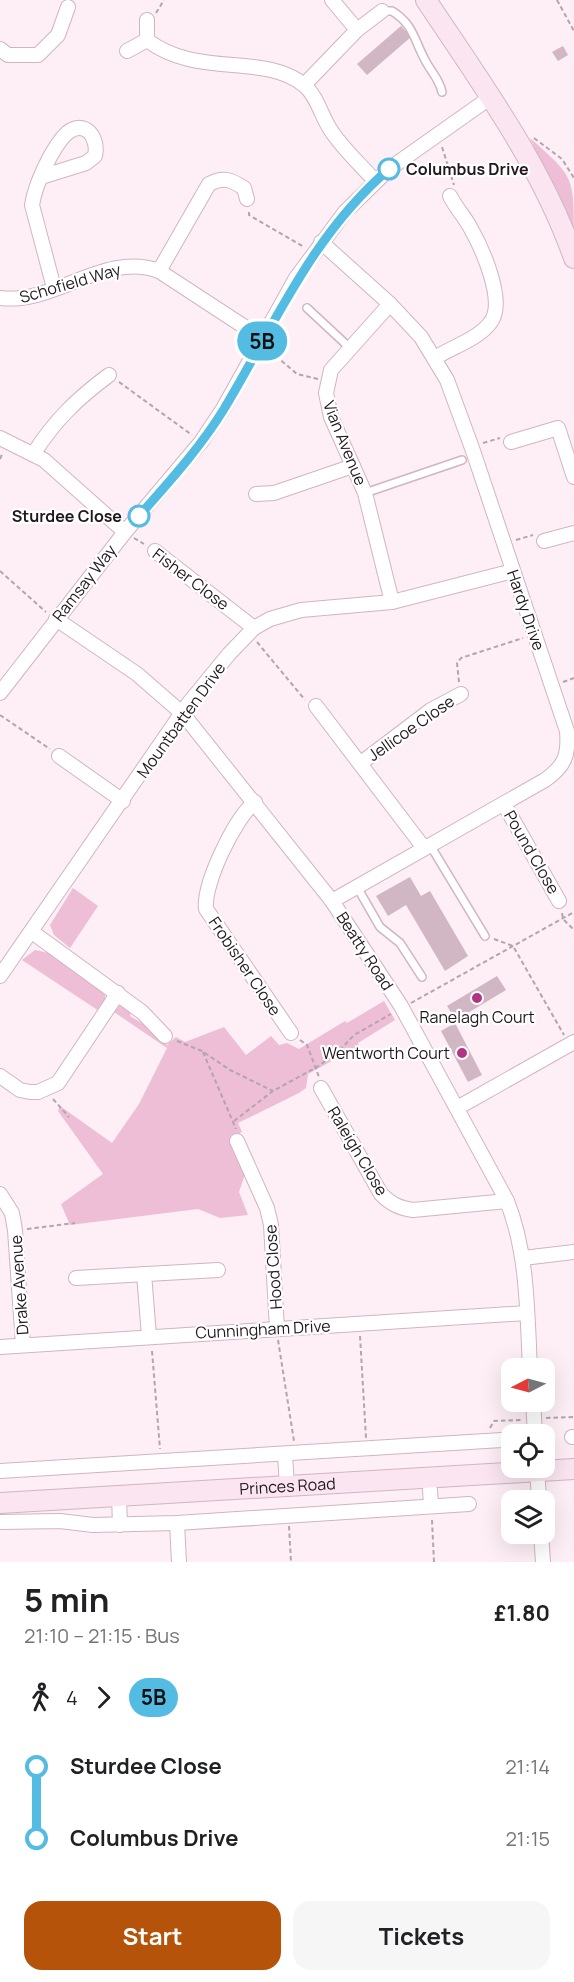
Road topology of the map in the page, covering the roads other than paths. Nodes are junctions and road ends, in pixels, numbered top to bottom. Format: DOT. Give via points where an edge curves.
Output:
graph roads {
  1 [pos="332,0"];
  2 [pos="426,0"];
  3 [pos="68,7"];
  4 [pos="382,11"];
  5 [pos="147,20"];
  6 [pos="357,30"];
  7 [pos="147,40"];
  8 [pos="127,51"];
  9 [pos="3,57"];
  10 [pos="304,85"];
  11 [pos="442,92"];
  12 [pos="491,97"];
  13 [pos="41,177"];
  14 [pos="375,181"];
  15 [pos="450,196"];
  16 [pos="247,199"];
  17 [pos="317,247"];
  18 [pos="574,258"];
  19 [pos="159,271"];
  20 [pos="54,288"];
  21 [pos="0,298"];
  22 [pos="390,304"];
  23 [pos="307,308"];
  24 [pos="263,339"];
  25 [pos="350,348"];
  26 [pos="435,358"];
  27 [pos="109,375"];
  28 [pos="0,438"];
  29 [pos="511,442"];
  30 [pos="34,453"];
  31 [pos="462,460"];
  32 [pos="353,466"];
  33 [pos="574,477"];
  34 [pos="365,493"];
  35 [pos="256,494"];
  36 [pos="125,532"];
  37 [pos="574,533"];
  38 [pos="544,541"];
  39 [pos="154,550"];
  40 [pos="513,571"];
  41 [pos="392,602"];
  42 [pos="56,619"];
  43 [pos="252,630"];
  44 [pos="0,693"];
  45 [pos="461,694"];
  46 [pos="316,706"];
  47 [pos="183,714"];
  48 [pos="59,756"];
  49 [pos="361,763"];
  50 [pos="123,801"];
  51 [pos="255,802"];
  52 [pos="504,804"];
  53 [pos="427,847"];
  54 [pos="357,887"];
  55 [pos="559,901"];
  56 [pos="332,902"];
  57 [pos="32,932"];
  58 [pos="485,936"];
  59 [pos="0,976"];
  60 [pos="422,977"];
  61 [pos="118,993"];
  62 [pos="291,1034"];
  63 [pos="165,1036"];
  64 [pos="572,1047"];
  65 [pos="0,1076"];
  66 [pos="321,1088"];
  67 [pos="457,1108"];
  68 [pos="237,1141"];
  69 [pos="0,1194"];
  70 [pos="507,1202"];
  71 [pos="574,1252"];
  72 [pos="523,1258"];
  73 [pos="218,1270"];
  74 [pos="144,1274"];
  75 [pos="76,1278"];
  76 [pos="527,1313"];
  77 [pos="277,1329"];
  78 [pos="149,1336"];
  79 [pos="23,1345"];
  80 [pos="0,1347"];
  81 [pos="529,1358"];
  82 [pos="501,1440"];
  83 [pos="285,1455"];
  84 [pos="555,1469"];
  85 [pos="574,1469"];
  86 [pos="0,1471"];
  87 [pos="501,1471"];
  88 [pos="287,1486"];
  89 [pos="430,1490"];
  90 [pos="119,1496"];
  91 [pos="0,1503"];
  92 [pos="469,1504"];
  93 [pos="431,1506"];
  94 [pos="0,1522"];
  95 [pos="177,1523"];
  96 [pos="120,1525"];
  97 [pos="542,1544"];
  98 [pos="179,1562"];
  99 [pos="543,1562"];
  1 -- 6 [label="street"];
  2 -- 12 [label="street"];
  3 -- 9 [label="street" via="58,35 38,55"];
  4 -- 6 [label="street"];
  4 -- 11 [label="lane" via="392,11 409,27"];
  5 -- 7 [label="street"];
  6 -- 10 [label="street"];
  7 -- 8 [label="street"];
  7 -- 10 [label="street" via="172,56 196,63 272,70"];
  10 -- 14 [label="street" via="330,129"];
  12 -- 14 [label="street, Ramsay Way"];
  12 -- 18 [label="street" via="546,194"];
  13 -- 20 [label="street" via="32,205"];
  14 -- 17 [label="street, Ramsay Way"];
  15 -- 26 [label="street" via="470,226 488,269 497,305 491,323 483,330"];
  16 -- 19 [label="street" via="244,188 230,179 209,184"];
  17 -- 22 [label="street, Hardy Drive"];
  17 -- 24 [label="street, Ramsay Way"];
  19 -- 20 [label="street, Schofield Way" via="144,266 116,268"];
  19 -- 24 [label="street, Schofield Way"];
  20 -- 21 [label="street, Schofield Way" via="12,299"];
  22 -- 25 [label="street, Vian Avenue"];
  22 -- 26 [label="street, Hardy Drive"];
  23 -- 25 [label="lane"];
  24 -- 36 [label="street, Ramsay Way" via="201,442"];
  25 -- 32 [label="street, Vian Avenue" via="331,370 327,403"];
  26 -- 40 [label="street, Hardy Drive" via="457,404"];
  27 -- 30 [label="street" via="58,418"];
  28 -- 30 [label="street"];
  29 -- 33 [label="street" via="558,428"];
  30 -- 36 [label="street"];
  31 -- 34 [label="lane"];
  32 -- 34 [label="street, Vian Avenue"];
  32 -- 35 [label="street" via="274,493"];
  34 -- 41 [label="street, Vian Avenue"];
  36 -- 42 [label="street, Ramsay Way"];
  37 -- 38 [label="street"];
  39 -- 43 [label="street, Fisher Close"];
  40 -- 41 [label="street, Mountbatten Drive"];
  40 -- 52 [label="street, Hardy Drive" via="567,731 568,747 560,770"];
  41 -- 43 [label="street, Mountbatten Drive" via="301,610 270,619"];
  42 -- 44 [label="street, Ramsay Way"];
  42 -- 47 [label="street, Beatty Road" via="137,674"];
  43 -- 47 [label="street, Mountbatten Drive"];
  45 -- 49 [label="street, Jellicoe Close" via="431,710"];
  46 -- 49 [label="street, Jellicoe Close"];
  47 -- 50 [label="street, Mountbatten Drive"];
  47 -- 51 [label="street, Beatty Road"];
  48 -- 50 [label="street"];
  49 -- 53 [label="street, Jellicoe Close"];
  50 -- 57 [label="street, Mountbatten Drive"];
  51 -- 56 [label="street, Beatty Road"];
  51 -- 62 [label="street, Frobisher Close" via="236,826 207,888 206,909"];
  52 -- 53 [label="street, Hardy Drive"];
  52 -- 55 [label="street, Pound Close"];
  53 -- 54 [label="street, Hardy Drive"];
  53 -- 58 [label="lane"];
  54 -- 56 [label="street, Hardy Drive"];
  54 -- 60 [label="lane" via="380,927 400,943"];
  56 -- 67 [label="street, Beatty Road" via="401,1006"];
  57 -- 59 [label="street, Mountbatten Drive"];
  57 -- 61 [label="street"];
  61 -- 63 [label="street"];
  61 -- 65 [label="street" via="58,1083 38,1092 20,1090"];
  64 -- 67 [label="street"];
  66 -- 70 [label="street, Raleigh Close" via="381,1194 390,1203 413,1210"];
  67 -- 70 [label="street, Beatty Road"];
  68 -- 77 [label="street, Hood Close" via="271,1225"];
  69 -- 79 [label="street, Drake Avenue" via="12,1213 15,1230"];
  70 -- 72 [label="street, Beatty Road"];
  71 -- 72 [label="street"];
  72 -- 76 [label="street, Beatty Road"];
  73 -- 74 [label="street"];
  74 -- 75 [label="street"];
  74 -- 78 [label="street"];
  76 -- 77 [label="street, Cunningham Drive"];
  76 -- 81 [label="street, Beatty Road"];
  77 -- 78 [label="street, Cunningham Drive"];
  78 -- 79 [label="street, Cunningham Drive"];
  79 -- 80 [label="street, Cunningham Drive"];
  82 -- 83 [label="street, Princes Road"];
  83 -- 86 [label="street, Princes Road"];
  83 -- 88 [label="street"];
  84 -- 85 [label="street, Princes Road"];
  87 -- 88 [label="street, Princes Road"];
  88 -- 90 [label="street, Princes Road"];
  89 -- 93 [label="street"];
  90 -- 91 [label="street, Princes Road"];
  90 -- 96 [label="street"];
  92 -- 93 [label="street, Princes Road"];
  93 -- 95 [label="street, Princes Road"];
  94 -- 96 [label="street, Princes Road"];
  95 -- 96 [label="street, Princes Road"];
  95 -- 98 [label="street"];
  97 -- 99 [label="street"];
}
